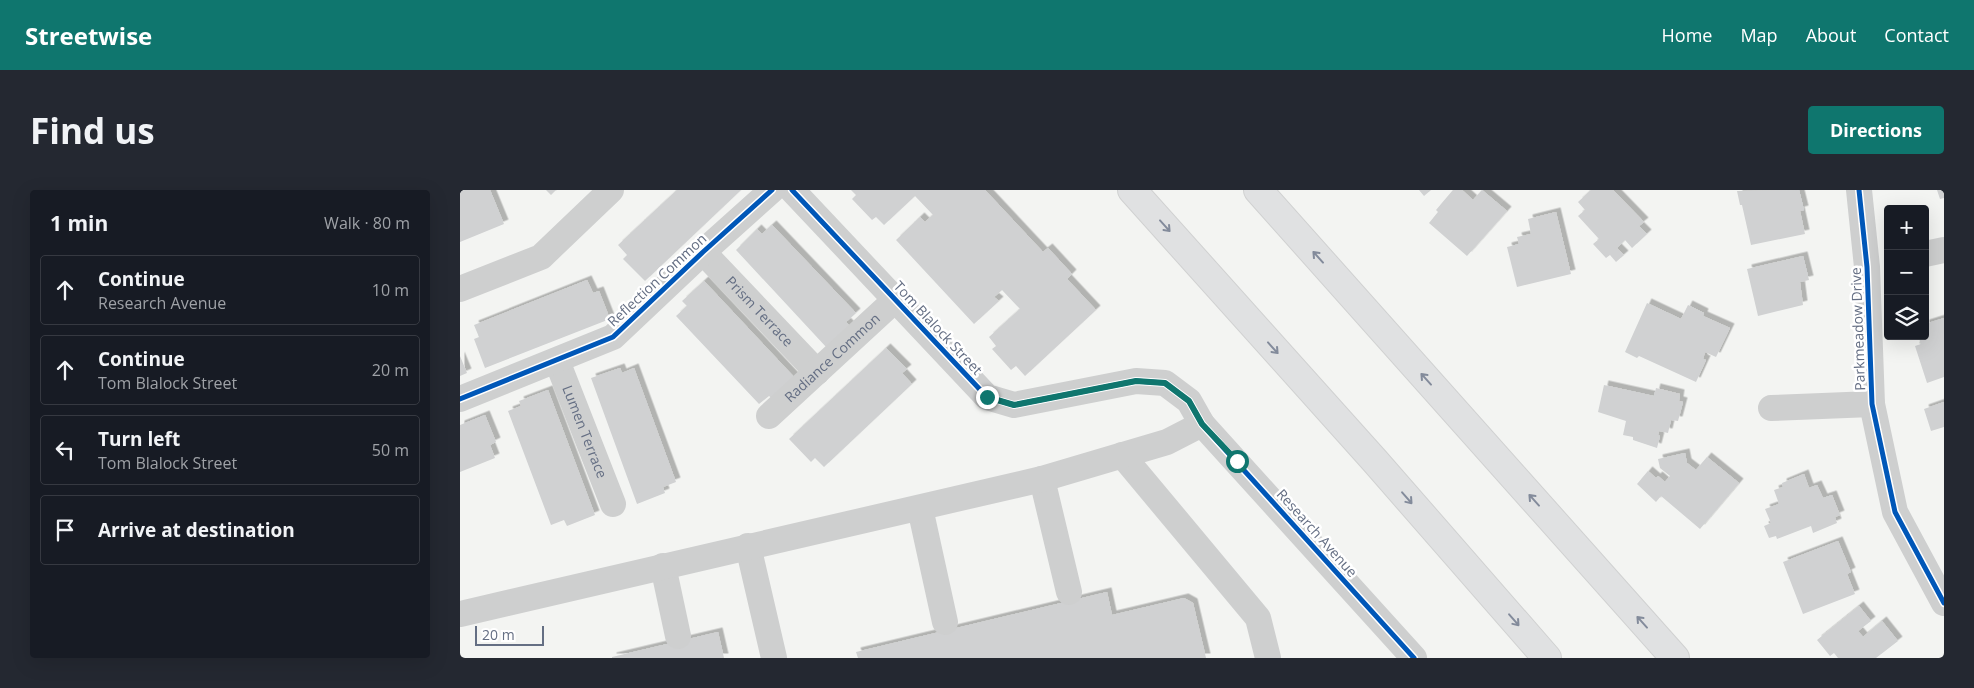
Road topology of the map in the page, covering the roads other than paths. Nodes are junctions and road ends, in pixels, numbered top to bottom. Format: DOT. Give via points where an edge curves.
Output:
graph roads {
  1 [pos="611,190"];
  2 [pos="772,190"];
  3 [pos="1132,190"];
  4 [pos="1258,190"];
  5 [pos="1859,190"];
  6 [pos="801,193"];
  7 [pos="1944,250"];
  8 [pos="703,252"];
  9 [pos="1929,253"];
  10 [pos="1878,264"];
  11 [pos="460,289"];
  12 [pos="896,299"];
  13 [pos="557,361"];
  14 [pos="817,372"];
  15 [pos="460,398"];
  16 [pos="1872,404"];
  17 [pos="1771,408"];
  18 [pos="769,416"];
  19 [pos="1202,424"];
  20 [pos="1122,455"];
  21 [pos="1042,478"];
  22 [pos="613,504"];
  23 [pos="920,508"];
  24 [pos="748,546"];
  25 [pos="662,566"];
  26 [pos="1069,592"];
  27 [pos="1944,603"];
  28 [pos="460,614"];
  29 [pos="945,622"];
  30 [pos="678,636"];
  31 [pos="774,658"];
  32 [pos="1268,658"];
  33 [pos="1414,658"];
  34 [pos="1547,658"];
  35 [pos="1675,658"];
  1 -- 11 [label="street" via="542,256"];
  2 -- 8 [label="street, Reflection Common"];
  3 -- 34 [label="highway, one-way"];
  35 -- 4 [label="highway, one-way"];
  5 -- 10 [label="street, Parkmeadow Drive"];
  6 -- 12 [label="street, Tom Blalock Street"];
  7 -- 9 [label="street"];
  8 -- 13 [label="street, Reflection Common" via="613,337"];
  8 -- 14 [label="street, Prism Terrace"];
  10 -- 16 [label="street, Parkmeadow Drive"];
  12 -- 14 [label="street, Radiance Common"];
  12 -- 19 [label="street, Tom Blalock Street" via="987,397 1014,405 1136,381 1165,383 1189,401"];
  13 -- 15 [label="street, Reflection Common"];
  13 -- 22 [label="street, Lumen Terrace"];
  14 -- 18 [label="street, Radiance Common"];
  16 -- 17 [label="street"];
  16 -- 27 [label="street, Parkmeadow Drive" via="1895,512"];
  19 -- 20 [label="street" via="1167,442"];
  19 -- 33 [label="street, Research Avenue"];
  20 -- 21 [label="street"];
  20 -- 32 [label="street" via="1258,618"];
  21 -- 23 [label="street"];
  21 -- 26 [label="street"];
  23 -- 24 [label="street"];
  23 -- 29 [label="street"];
  24 -- 25 [label="street"];
  24 -- 31 [label="street"];
  25 -- 28 [label="street"];
  25 -- 30 [label="street"];
}
